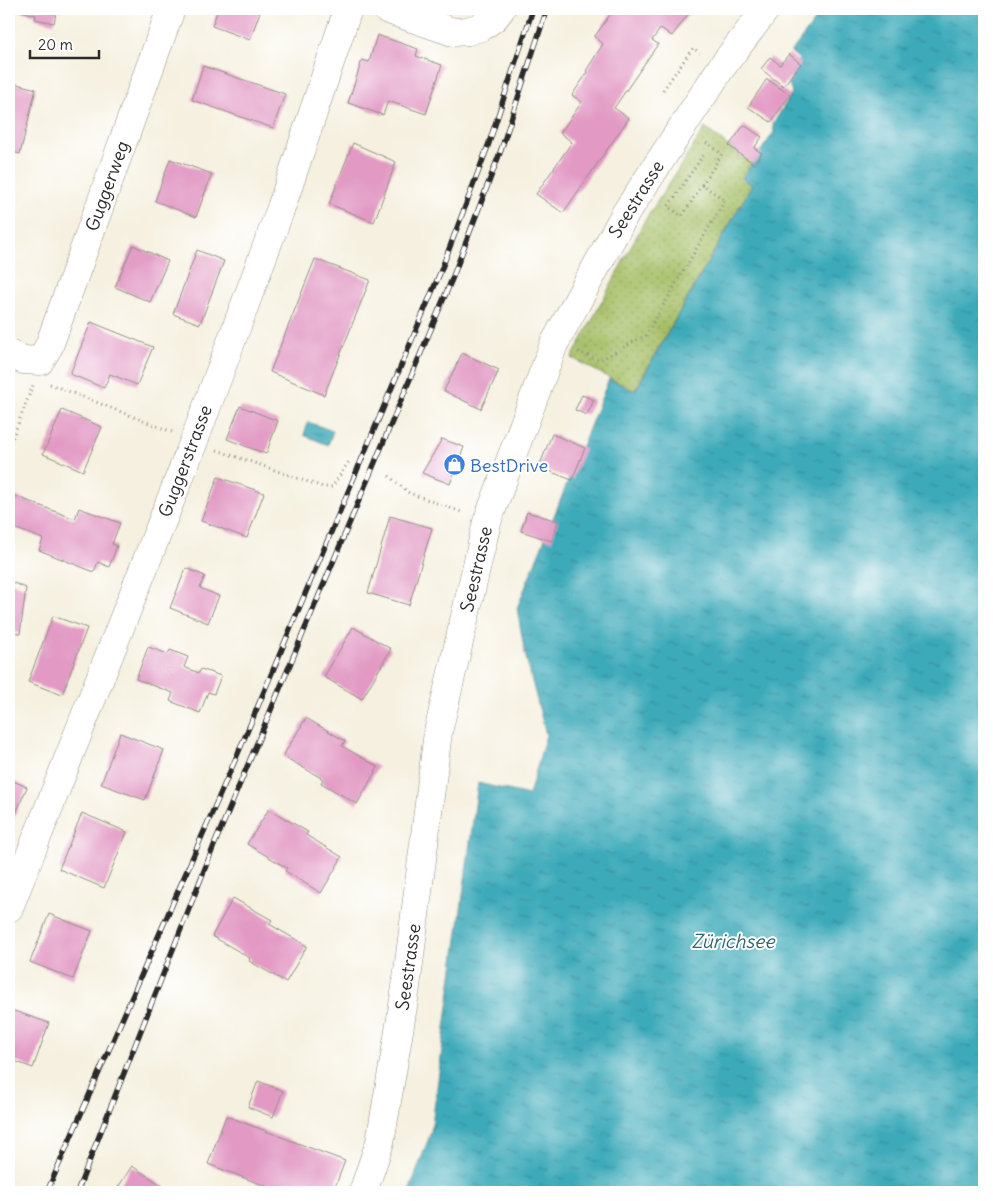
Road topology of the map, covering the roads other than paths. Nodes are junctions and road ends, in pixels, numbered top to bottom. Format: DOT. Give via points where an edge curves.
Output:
graph roads {
  1 [pos="171,9"];
  2 [pos="348,9"];
  3 [pos="386,9"];
  4 [pos="501,9"];
  5 [pos="766,9"];
  6 [pos="9,354"];
  7 [pos="9,908"];
  8 [pos="363,1192"];
  1 -- 6 [label="street, Guggerweg" via="49,346 37,370"];
  2 -- 7 [label="street, Guggerstrasse" via="274,226 194,440"];
  3 -- 4 [label="street" via="453,32 481,27"];
  5 -- 8 [label="street, Seestrasse" via="721,68 625,214 554,344 487,522 438,732 404,1004 380,1142"];
}
